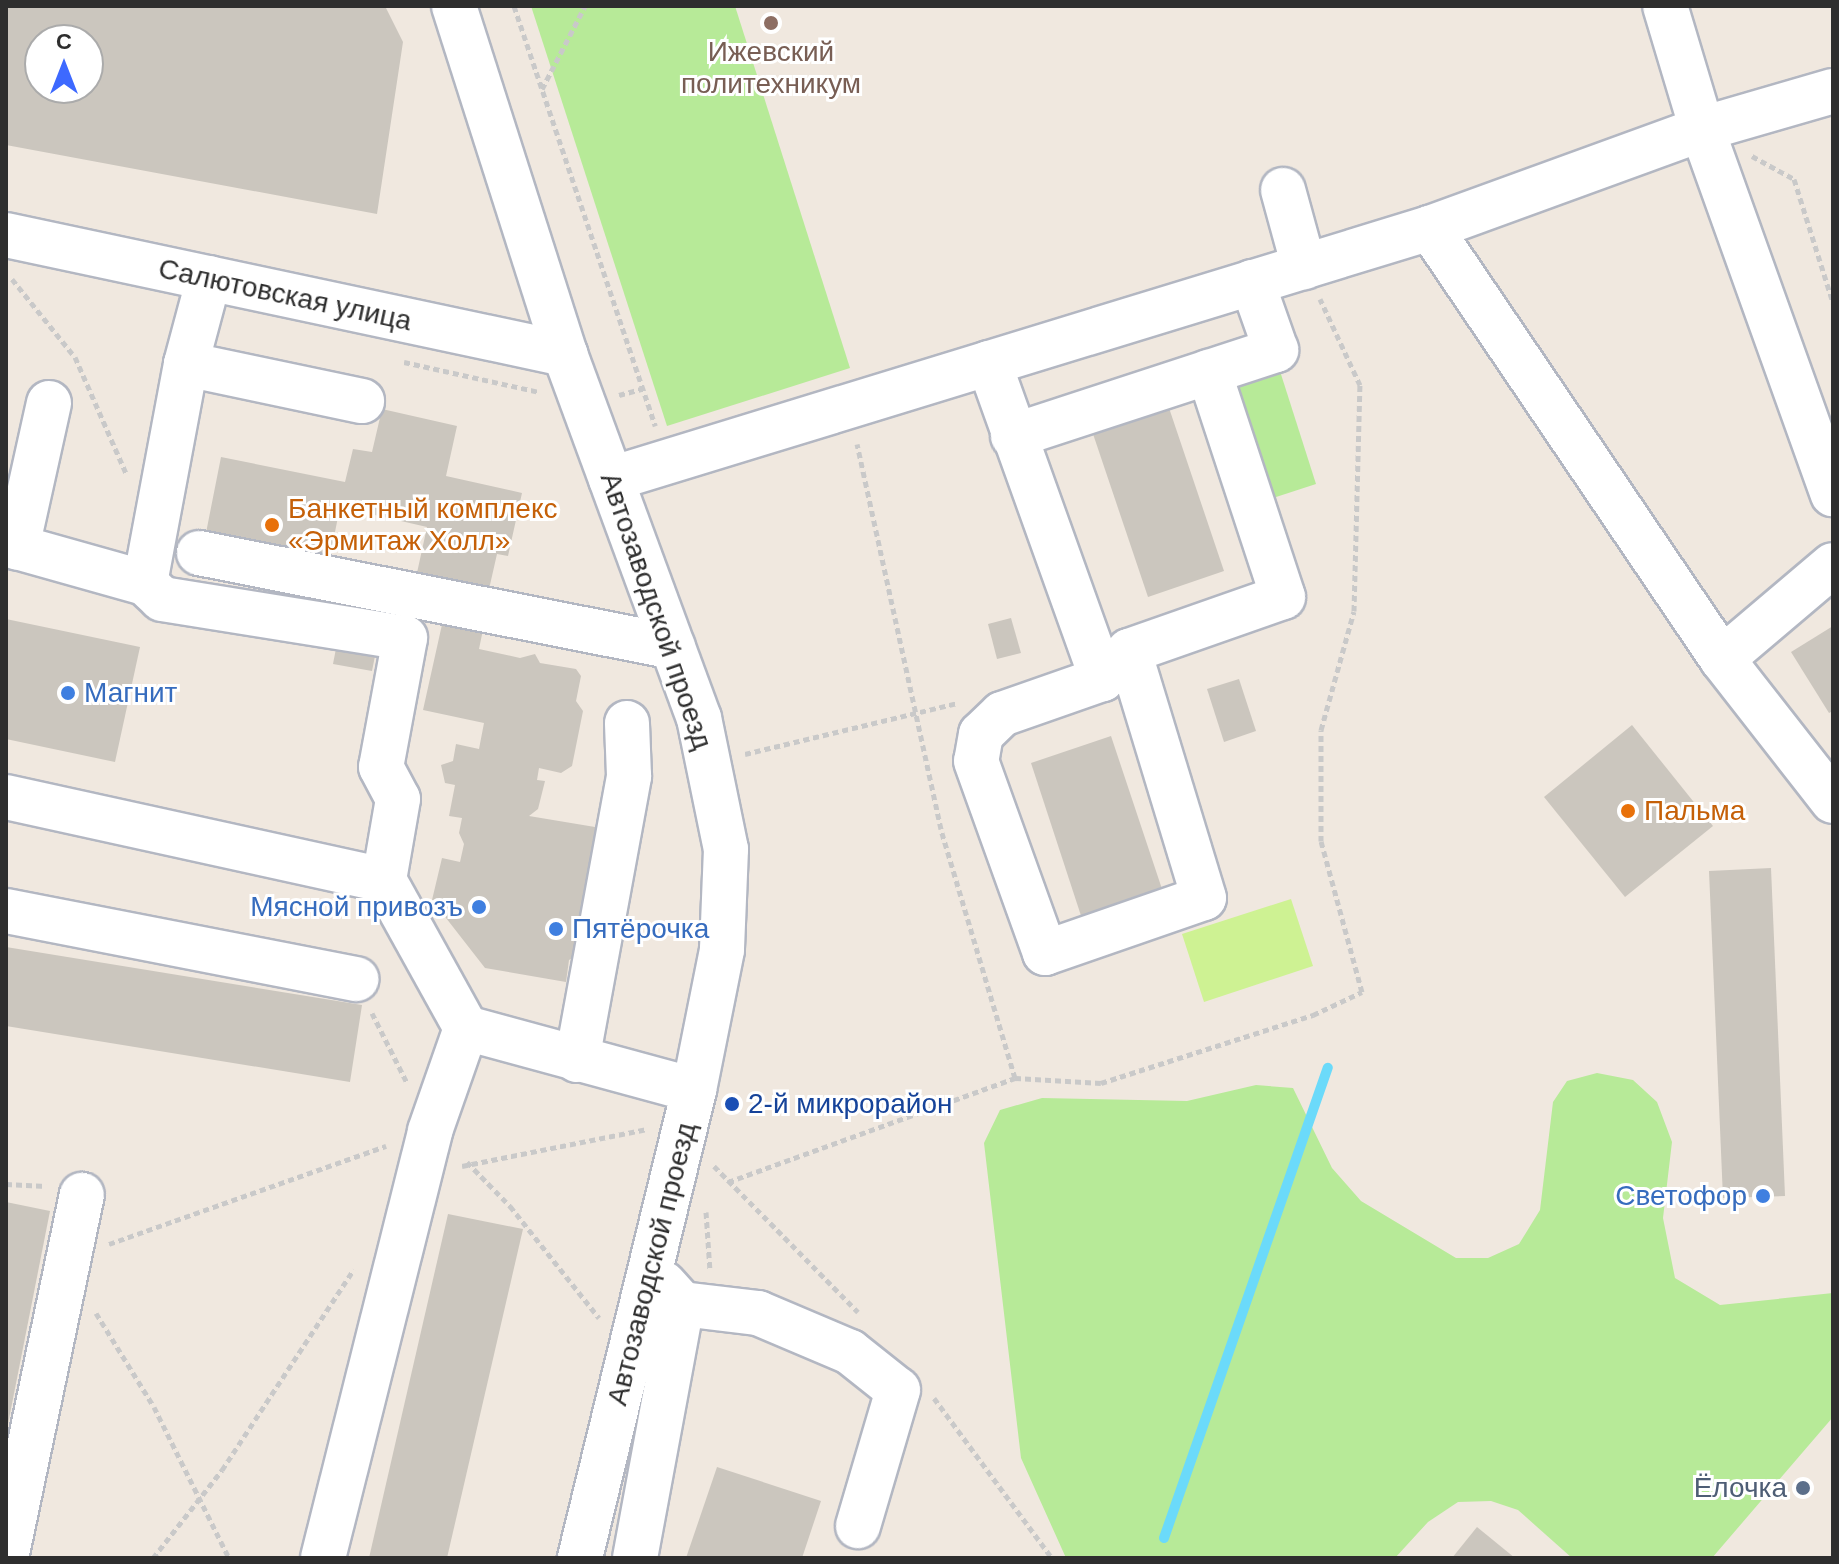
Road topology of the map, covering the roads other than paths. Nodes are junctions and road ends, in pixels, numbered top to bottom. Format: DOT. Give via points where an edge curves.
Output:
graph roads {
  1 [pos="454,6"];
  2 [pos="1665,6"];
  3 [pos="1833,91"];
  4 [pos="1702,129"];
  5 [pos="1283,190"];
  6 [pos="1430,228"];
  7 [pos="6,235"];
  8 [pos="1304,267"];
  9 [pos="209,278"];
  10 [pos="1252,282"];
  11 [pos="565,354"];
  12 [pos="989,363"];
  13 [pos="186,364"];
  14 [pos="1209,372"];
  15 [pos="362,401"];
  16 [pos="49,403"];
  17 [pos="1013,436"];
  18 [pos="611,479"];
  19 [pos="1833,494"];
  20 [pos="199,553"];
  21 [pos="1833,565"];
  22 [pos="145,583"];
  23 [pos="673,647"];
  24 [pos="1722,659"];
  25 [pos="1115,665"];
  26 [pos="627,723"];
  27 [pos="6,797"];
  28 [pos="1833,801"];
  29 [pos="384,880"];
  30 [pos="6,911"];
  31 [pos="356,979"];
  32 [pos="466,1028"];
  33 [pos="577,1060"];
  34 [pos="694,1090"];
  35 [pos="82,1195"];
  36 [pos="651,1269"];
  37 [pos="682,1304"];
  38 [pos="858,1526"];
  39 [pos="6,1558"];
  40 [pos="323,1558"];
  41 [pos="580,1558"];
  42 [pos="635,1558"];
  1 -- 11 [label="street, Автозаводской проезд"];
  2 -- 4 [label="street"];
  3 -- 4 [label="street"];
  4 -- 6 [label="street"];
  4 -- 19 [label="street"];
  5 -- 8 [label="street"];
  6 -- 8 [label="street"];
  6 -- 24 [label="street"];
  7 -- 9 [label="street, Салютовская улица"];
  8 -- 10 [label="street"];
  9 -- 11 [label="street, Салютовская улица"];
  9 -- 13 [label="street"];
  10 -- 12 [label="street"];
  10 -- 14 [label="street" via="1276,350"];
  11 -- 18 [label="street, Автозаводской проезд"];
  12 -- 17 [label="street"];
  12 -- 18 [label="street"];
  13 -- 15 [label="street"];
  13 -- 22 [label="street"];
  14 -- 17 [label="street"];
  14 -- 25 [label="street" via="1283,597"];
  16 -- 22 [label="street" via="17,547"];
  17 -- 25 [label="street"];
  18 -- 23 [label="street, Автозаводской проезд"];
  20 -- 23 [label="street"];
  21 -- 24 [label="street"];
  22 -- 29 [label="street" via="162,599 405,638 381,767 398,799"];
  23 -- 34 [label="street, Автозаводской проезд" via="699,718 726,849 722,950"];
  24 -- 28 [label="street"];
  25 -- 25 [label="street" via="1002,714 981,734 976,761 1045,953 1204,898"];
  26 -- 33 [label="street" via="629,776"];
  27 -- 29 [label="street"];
  29 -- 32 [label="street"];
  30 -- 31 [label="street"];
  32 -- 33 [label="street"];
  32 -- 40 [label="street" via="430,1131"];
  33 -- 34 [label="street"];
  34 -- 36 [label="street, Автозаводской проезд"];
  35 -- 39 [label="street"];
  36 -- 37 [label="street"];
  36 -- 41 [label="street, Автозаводской проезд"];
  37 -- 38 [label="street" via="758,1313 850,1352 898,1390"];
  37 -- 42 [label="street"];
}
